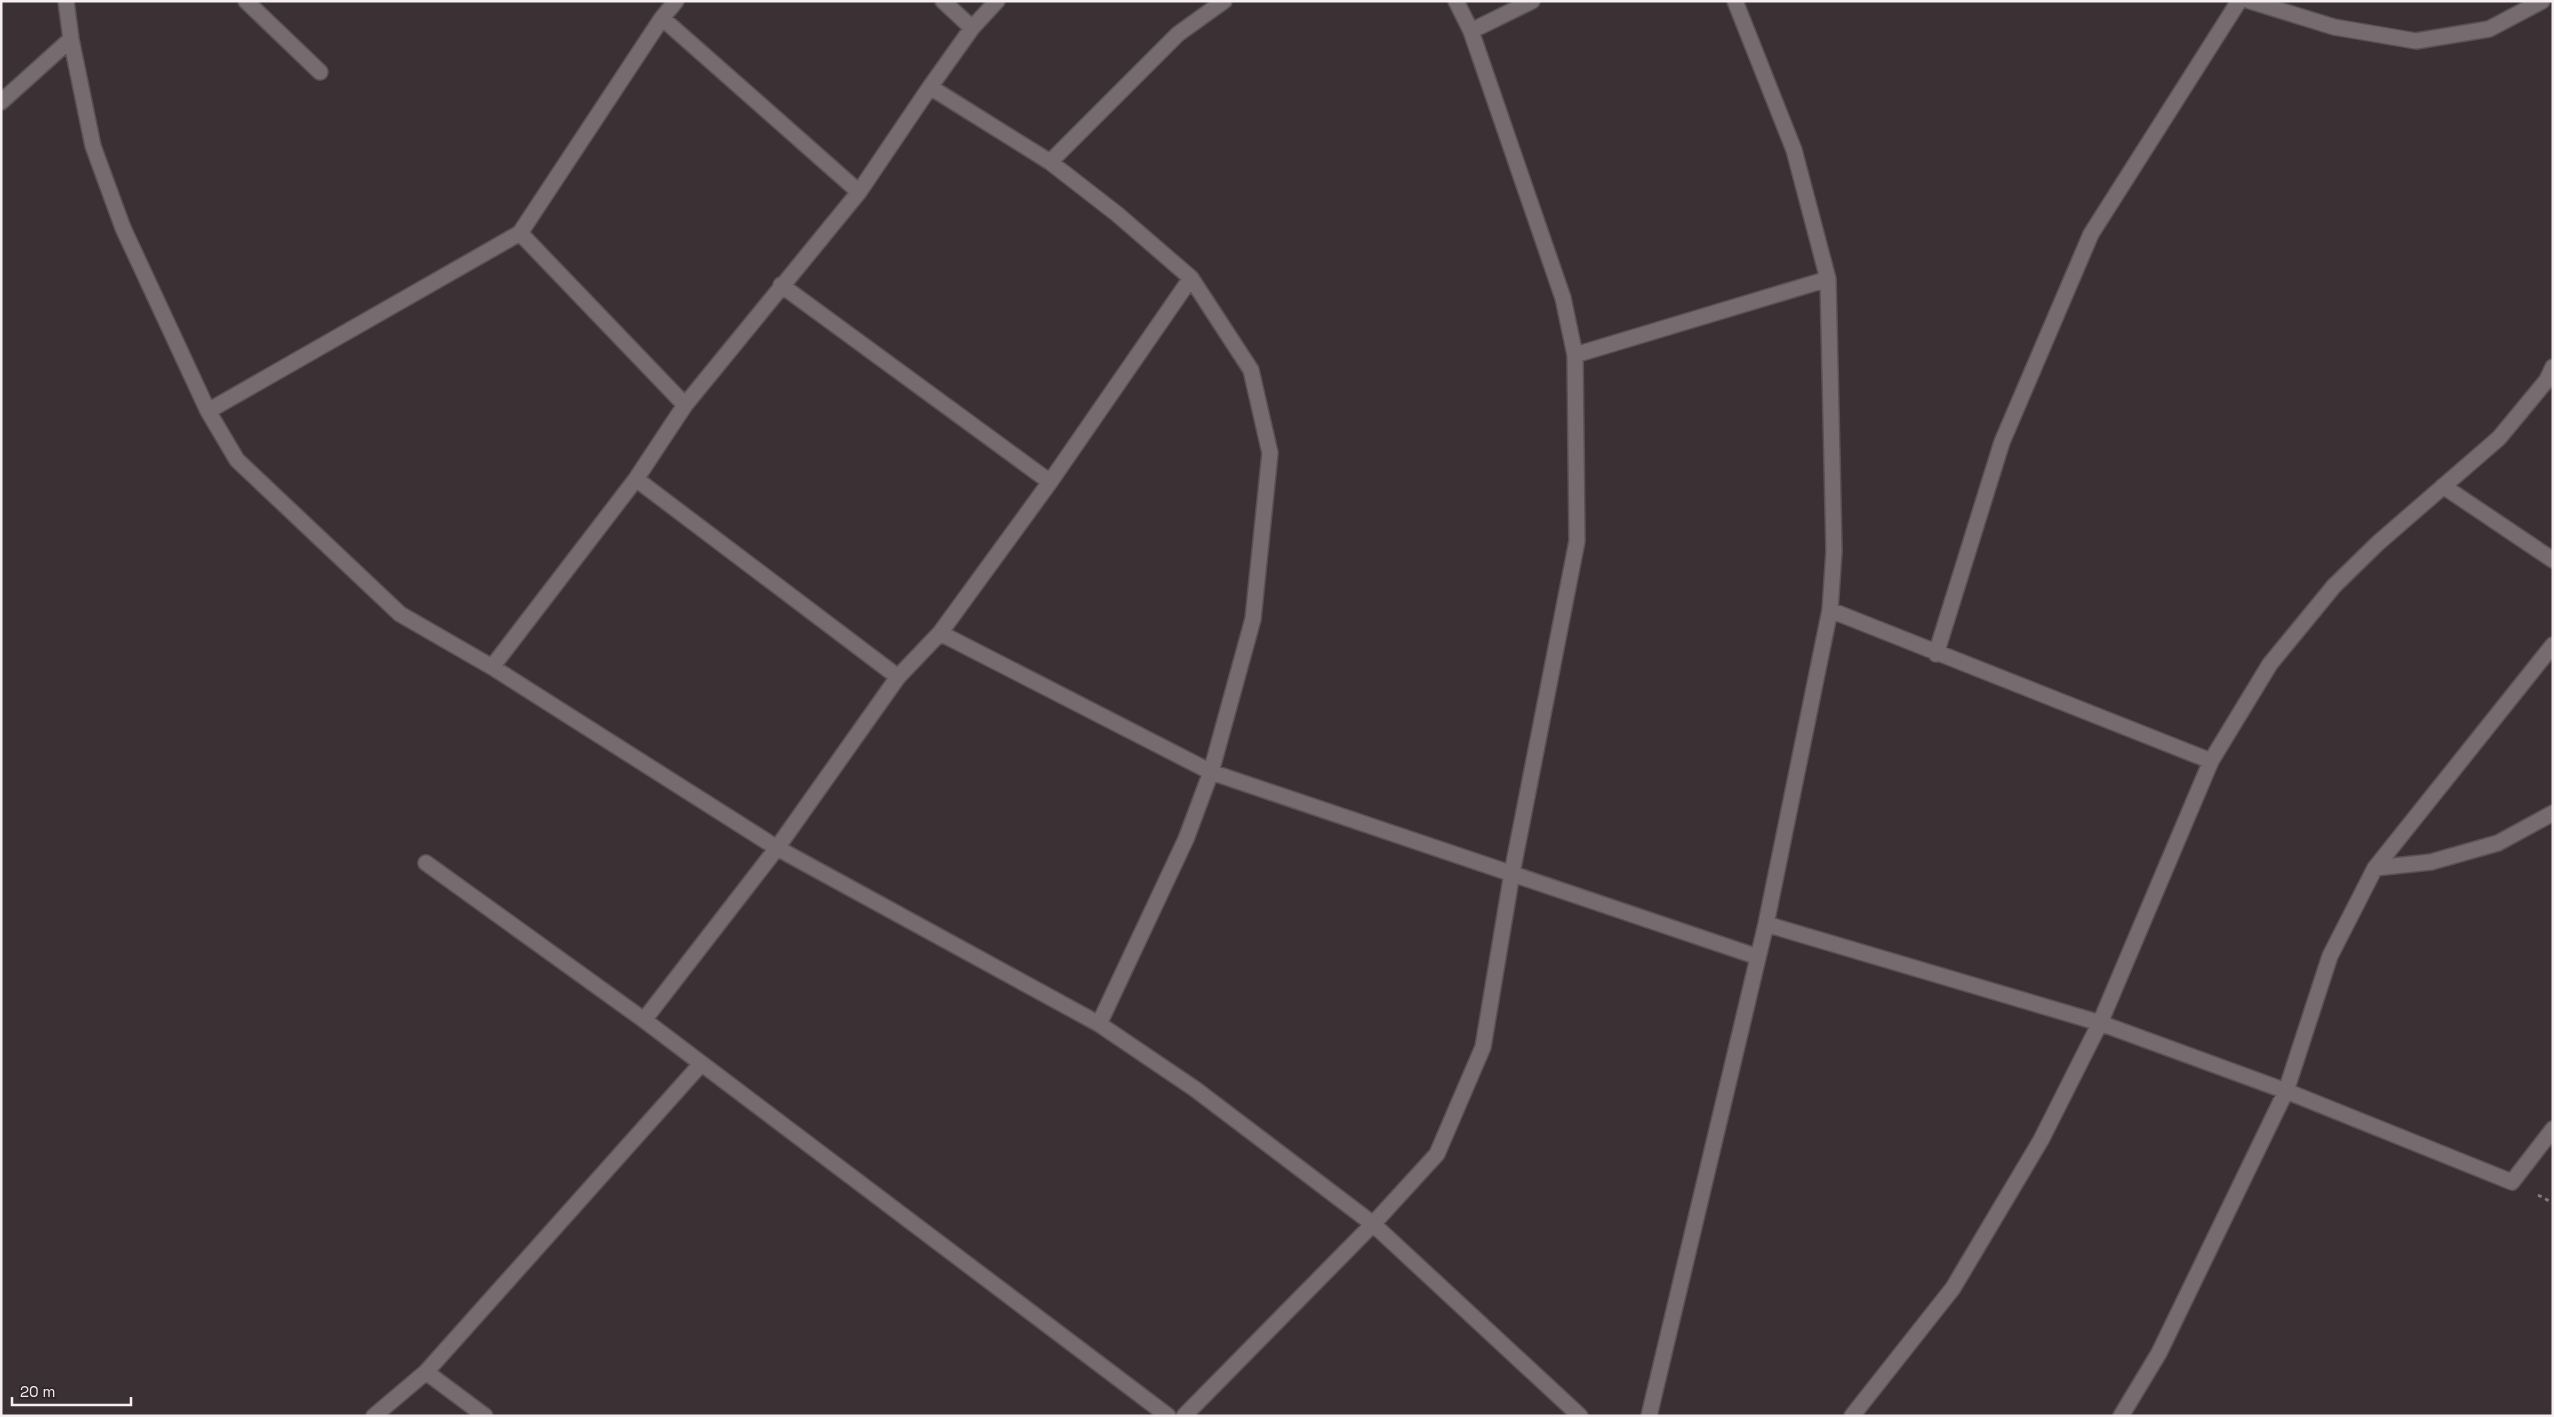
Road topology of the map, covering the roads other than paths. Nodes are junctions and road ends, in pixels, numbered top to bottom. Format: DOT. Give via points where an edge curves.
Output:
graph roads {
  1 [pos="66,1"];
  2 [pos="246,1"];
  3 [pos="676,1"];
  4 [pos="943,1"];
  5 [pos="998,1"];
  6 [pos="1224,1"];
  7 [pos="1456,1"];
  8 [pos="1532,1"];
  9 [pos="1735,1"];
  10 [pos="2239,1"];
  11 [pos="2250,1"];
  12 [pos="2542,1"];
  13 [pos="662,18"];
  14 [pos="972,28"];
  15 [pos="1471,31"];
  16 [pos="71,39"];
  17 [pos="320,72"];
  18 [pos="930,86"];
  19 [pos="1,102"];
  20 [pos="1050,162"];
  21 [pos="859,192"];
  22 [pos="520,233"];
  23 [pos="1191,278"];
  24 [pos="1828,279"];
  25 [pos="782,285"];
  26 [pos="1575,355"];
  27 [pos="2553,368"];
  28 [pos="685,406"];
  29 [pos="208,411"];
  30 [pos="636,479"];
  31 [pos="1050,482"];
  32 [pos="2443,486"];
  33 [pos="2553,560"];
  34 [pos="1830,610"];
  35 [pos="940,633"];
  36 [pos="2553,645"];
  37 [pos="1936,654"];
  38 [pos="492,667"];
  39 [pos="898,677"];
  40 [pos="2211,761"];
  41 [pos="1211,772"];
  42 [pos="2553,813"];
  43 [pos="777,848"];
  44 [pos="426,863"];
  45 [pos="2374,868"];
  46 [pos="1512,873"];
  47 [pos="1766,924"];
  48 [pos="1758,957"];
  49 [pos="644,1020"];
  50 [pos="2100,1023"];
  51 [pos="1099,1024"];
  52 [pos="701,1064"];
  53 [pos="2286,1091"];
  54 [pos="2553,1129"];
  55 [pos="1373,1224"];
  56 [pos="426,1372"];
  57 [pos="374,1416"];
  58 [pos="485,1416"];
  59 [pos="1168,1416"];
  60 [pos="1184,1416"];
  61 [pos="1580,1416"];
  62 [pos="1649,1416"];
  63 [pos="1852,1416"];
  64 [pos="2122,1416"];
  1 -- 16 [label="street"];
  2 -- 17 [label="street"];
  3 -- 13 [label="street"];
  4 -- 14 [label="street"];
  5 -- 14 [label="street"];
  6 -- 20 [label="street" via="1178,34"];
  7 -- 15 [label="street"];
  8 -- 15 [label="street"];
  9 -- 24 [label="street" via="1794,150"];
  10 -- 37 [label="street" via="2091,234 2002,442"];
  11 -- 12 [label="street" via="2334,27 2416,41 2488,29"];
  13 -- 21 [label="street"];
  13 -- 22 [label="street"];
  14 -- 18 [label="street"];
  15 -- 26 [label="street" via="1563,298"];
  16 -- 19 [label="street"];
  16 -- 29 [label="street" via="93,146 123,228"];
  18 -- 20 [label="street"];
  18 -- 21 [label="street"];
  20 -- 23 [label="street" via="1118,214"];
  21 -- 25 [label="street"];
  22 -- 28 [label="street"];
  22 -- 29 [label="street"];
  23 -- 31 [label="street"];
  23 -- 41 [label="street" via="1251,370 1270,453 1253,619"];
  24 -- 26 [label="street"];
  24 -- 34 [label="street" via="1834,551"];
  25 -- 28 [label="street"];
  25 -- 31 [label="street"];
  26 -- 46 [label="street" via="1577,541"];
  27 -- 32 [label="street" via="2500,438"];
  28 -- 30 [label="street"];
  29 -- 38 [label="street" via="237,460 400,614"];
  30 -- 38 [label="street"];
  30 -- 39 [label="street"];
  31 -- 35 [label="street"];
  32 -- 33 [label="street"];
  32 -- 40 [label="street" via="2334,586 2270,664"];
  34 -- 37 [label="street"];
  34 -- 47 [label="street"];
  35 -- 39 [label="street"];
  35 -- 41 [label="street"];
  36 -- 45 [label="street"];
  37 -- 40 [label="street"];
  38 -- 43 [label="street"];
  39 -- 43 [label="street"];
  40 -- 50 [label="street"];
  41 -- 46 [label="street"];
  41 -- 51 [label="street" via="1186,839"];
  42 -- 45 [label="street" via="2498,843 2432,862"];
  43 -- 49 [label="street"];
  43 -- 51 [label="street"];
  44 -- 49 [label="street"];
  45 -- 53 [label="street" via="2330,956"];
  46 -- 48 [label="street"];
  46 -- 55 [label="street" via="1483,1047 1437,1154"];
  47 -- 48 [label="street"];
  47 -- 50 [label="street"];
  48 -- 62 [label="street"];
  49 -- 52 [label="street"];
  50 -- 53 [label="street"];
  50 -- 63 [label="street" via="2041,1140 1953,1288"];
  51 -- 55 [label="street" via="1195,1089"];
  52 -- 56 [label="street"];
  52 -- 59 [label="street"];
  53 -- 54 [label="street" via="2512,1182"];
  53 -- 64 [label="street" via="2159,1353"];
  55 -- 60 [label="street"];
  55 -- 61 [label="street"];
  56 -- 57 [label="street"];
  56 -- 58 [label="street"];
}
